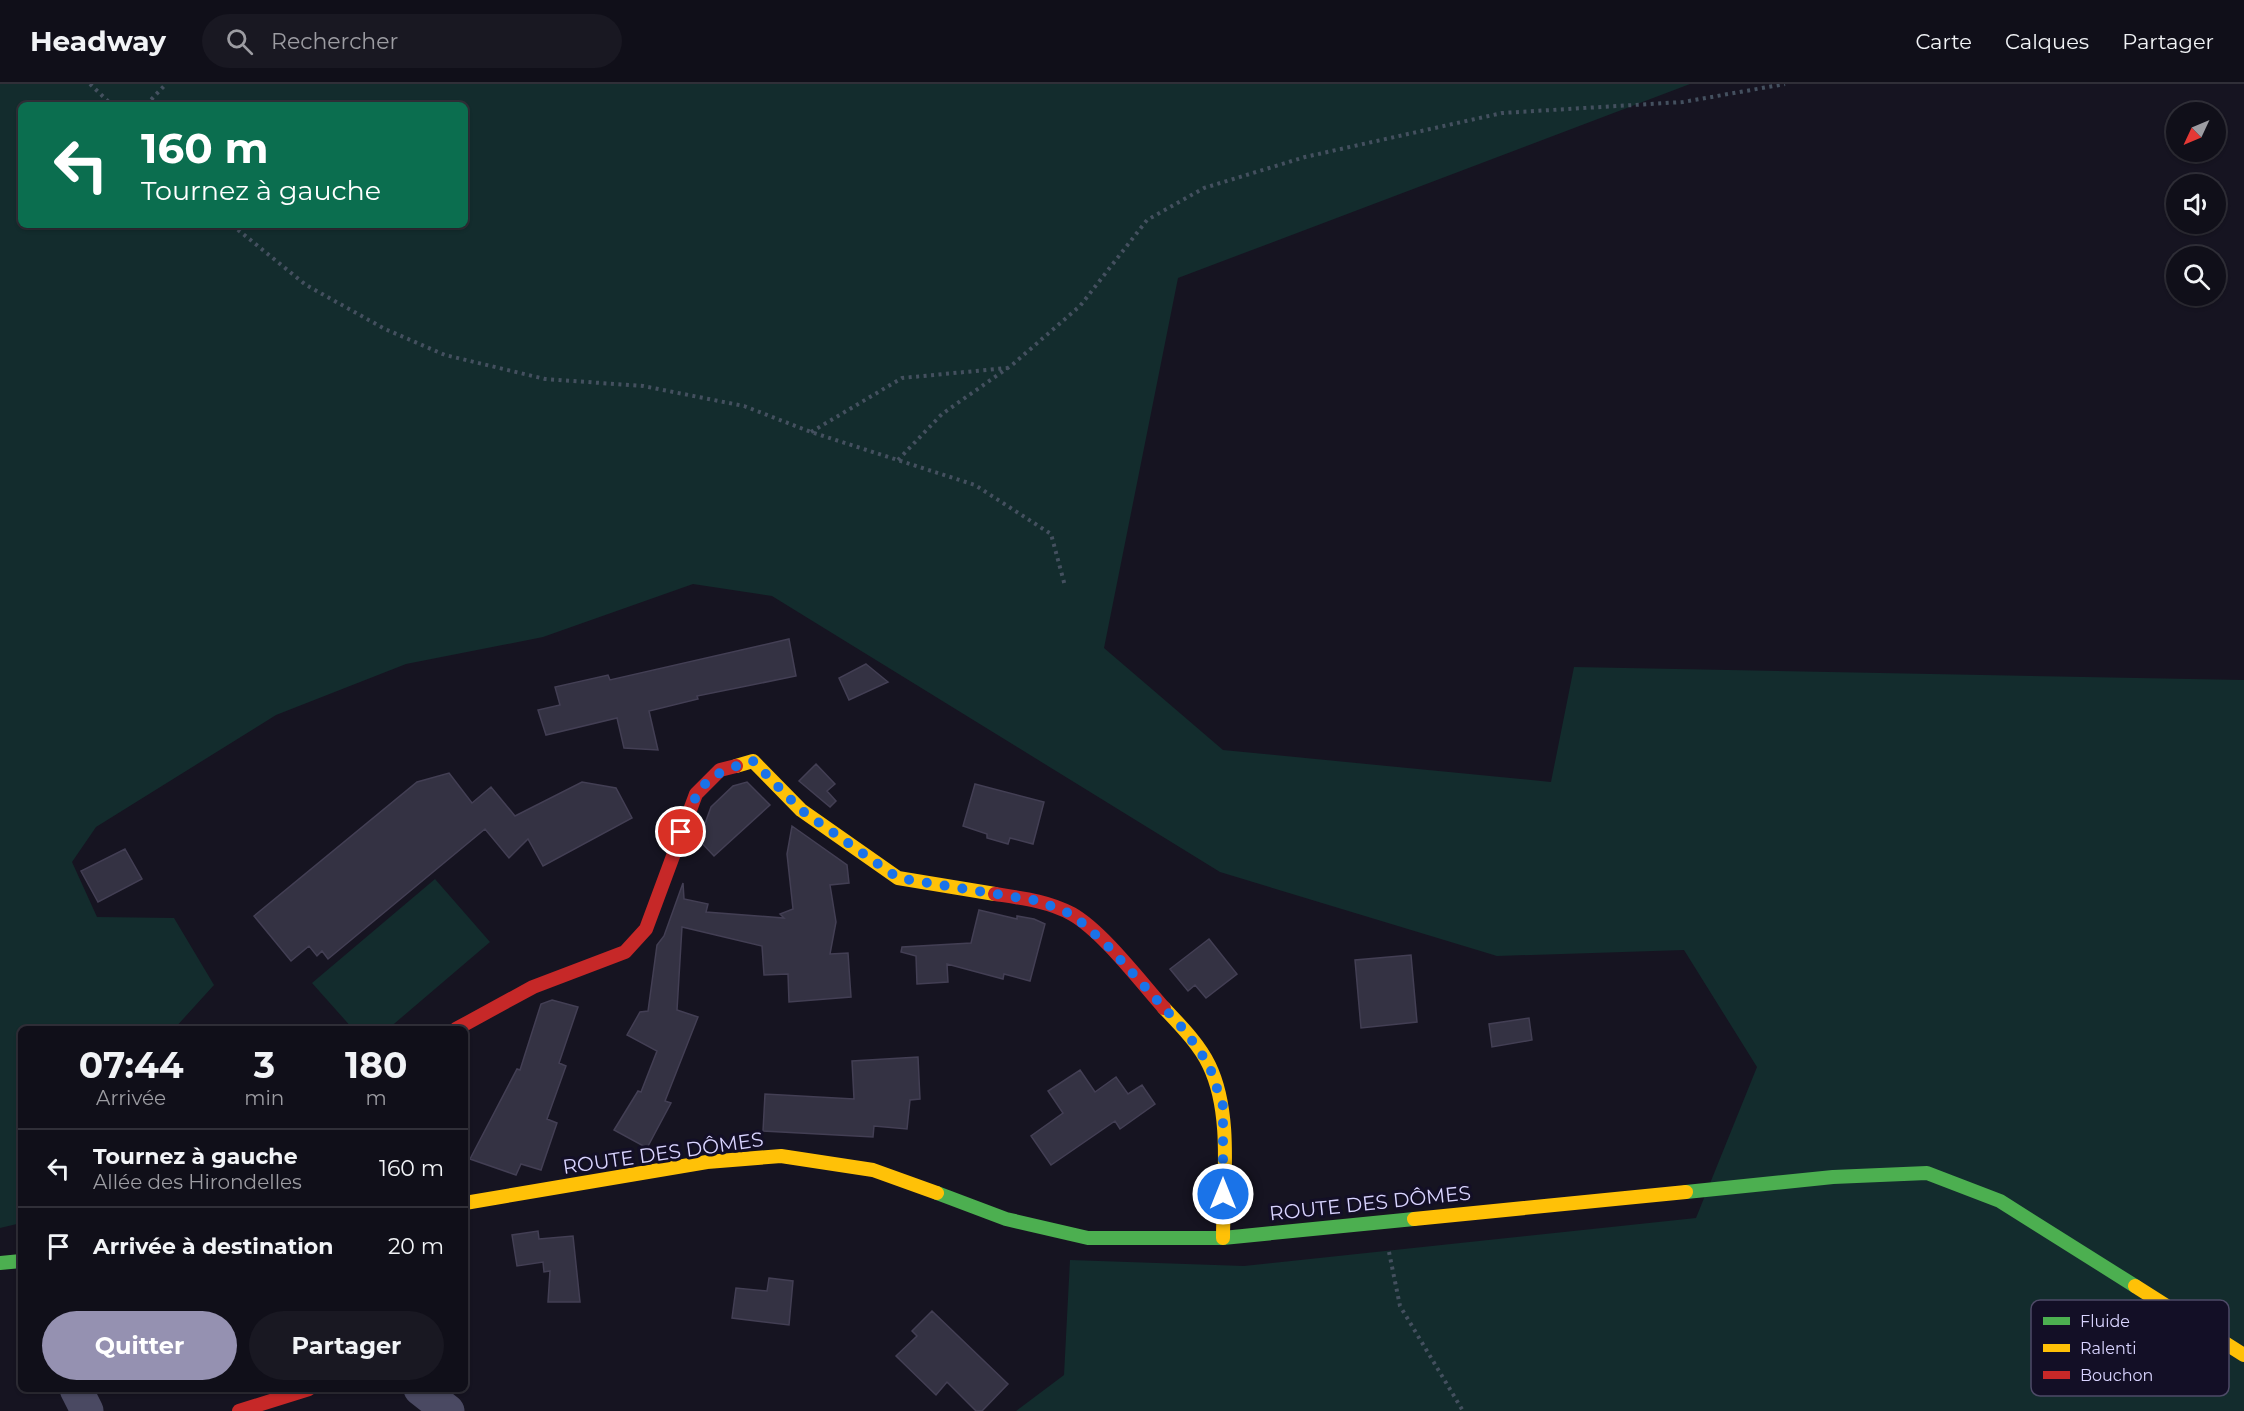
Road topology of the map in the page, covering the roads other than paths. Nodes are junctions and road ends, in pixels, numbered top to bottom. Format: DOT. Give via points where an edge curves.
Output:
graph roads {
  1 [pos="462,1026"];
  2 [pos="468,1202"];
  3 [pos="1223,1238"];
  4 [pos="18,1261"];
  5 [pos="0,1263"];
  6 [pos="2157,1300"];
  7 [pos="2229,1346"];
  8 [pos="2244,1355"];
  9 [pos="78,1392"];
  10 [pos="299,1392"];
  11 [pos="424,1392"];
  12 [pos="87,1411"];
  13 [pos="239,1411"];
  14 [pos="448,1411"];
  1 -- 3 [label="street" via="533,987 625,952 646,929 696,794 720,771 753,761 801,810 898,878 1039,901 1073,915 1106,944 1186,1032 1209,1065 1223,1106"];
  2 -- 3 [label="street, ROUTE DES DÔMES" via="707,1162 781,1156 873,1170 1006,1219 1088,1238"];
  3 -- 6 [label="street, ROUTE DES DÔMES" via="1833,1177 1927,1173 2000,1201"];
  4 -- 5 [label="street"];
  7 -- 8 [label="street, ROUTE DES DÔMES"];
  9 -- 12 [label="street"];
  10 -- 13 [label="street"];
  11 -- 14 [label="street"];
}
